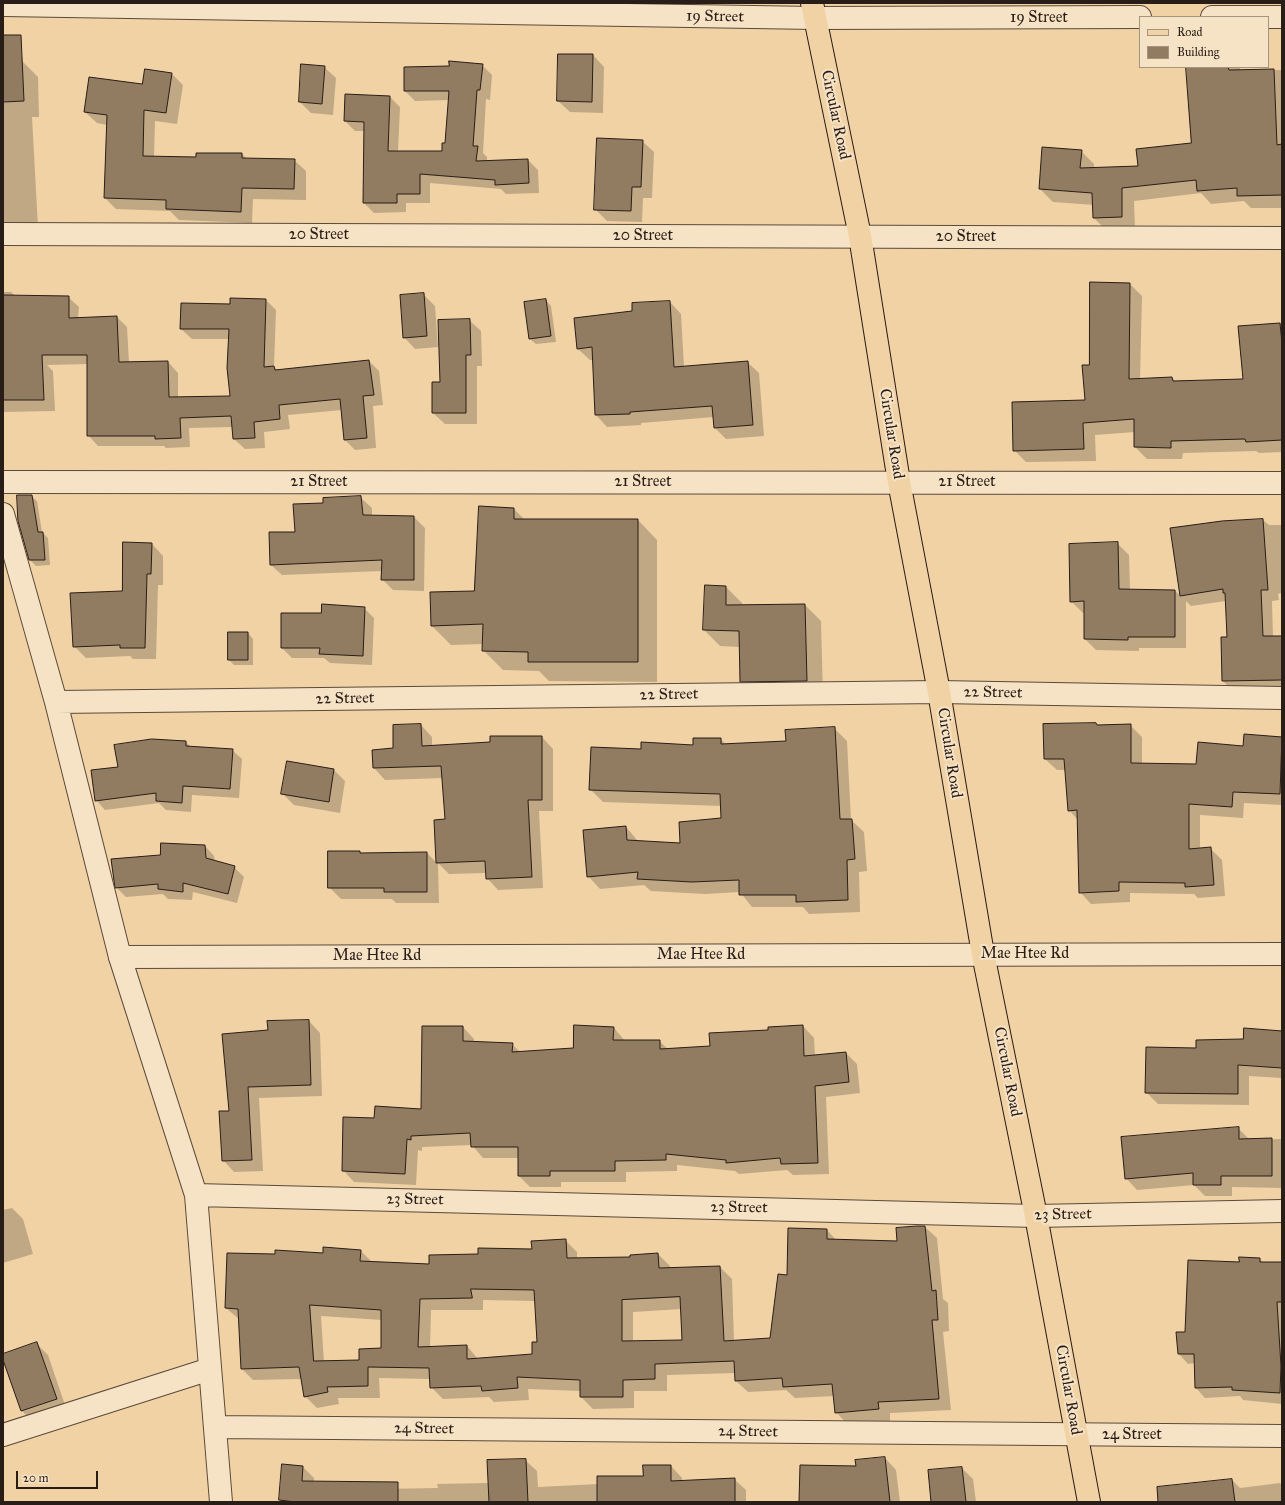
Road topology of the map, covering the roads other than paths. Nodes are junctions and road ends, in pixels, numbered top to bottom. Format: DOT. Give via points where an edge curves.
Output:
graph roads {
  1 [pos="3,5"];
  2 [pos="814,11"];
  3 [pos="1139,17"];
  4 [pos="1269,17"];
  5 [pos="1282,17"];
  6 [pos="3,234"];
  7 [pos="860,236"];
  8 [pos="1282,238"];
  9 [pos="3,482"];
  10 [pos="899,482"];
  11 [pos="1282,483"];
  12 [pos="3,514"];
  13 [pos="939,692"];
  14 [pos="1282,698"];
  15 [pos="56,702"];
  16 [pos="983,954"];
  17 [pos="1282,954"];
  18 [pos="120,956"];
  19 [pos="196,1195"];
  20 [pos="1282,1212"];
  21 [pos="1036,1216"];
  22 [pos="210,1369"];
  23 [pos="215,1427"];
  24 [pos="3,1435"];
  25 [pos="1076,1435"];
  26 [pos="1282,1436"];
  27 [pos="221,1502"];
  28 [pos="1089,1502"];
  1 -- 2 [label="street, 19 Street"];
  2 -- 3 [label="street, 19 Street"];
  2 -- 7 [label="main road, Circular Road"];
  4 -- 5 [label="street"];
  6 -- 7 [label="street, 20 Street"];
  7 -- 8 [label="street, 20 Street"];
  7 -- 10 [label="main road, Circular Road"];
  9 -- 10 [label="street, 21 Street"];
  10 -- 11 [label="street, 21 Street"];
  10 -- 13 [label="main road, Circular Road"];
  12 -- 15 [label="street"];
  13 -- 14 [label="street, 22 Street"];
  13 -- 15 [label="street, 22 Street"];
  13 -- 16 [label="main road, Circular Road"];
  15 -- 18 [label="street"];
  16 -- 17 [label="street, Mae Htee Rd"];
  16 -- 18 [label="street, Mae Htee Rd"];
  16 -- 21 [label="main road, Circular Road"];
  18 -- 19 [label="street"];
  19 -- 21 [label="street, 23 Street"];
  19 -- 22 [label="street"];
  20 -- 21 [label="street, 23 Street"];
  21 -- 25 [label="main road, Circular Road"];
  22 -- 23 [label="street"];
  22 -- 24 [label="street"];
  23 -- 25 [label="street, 24 Street"];
  23 -- 27 [label="street"];
  25 -- 26 [label="street, 24 Street"];
  25 -- 28 [label="main road, Circular Road"];
}
